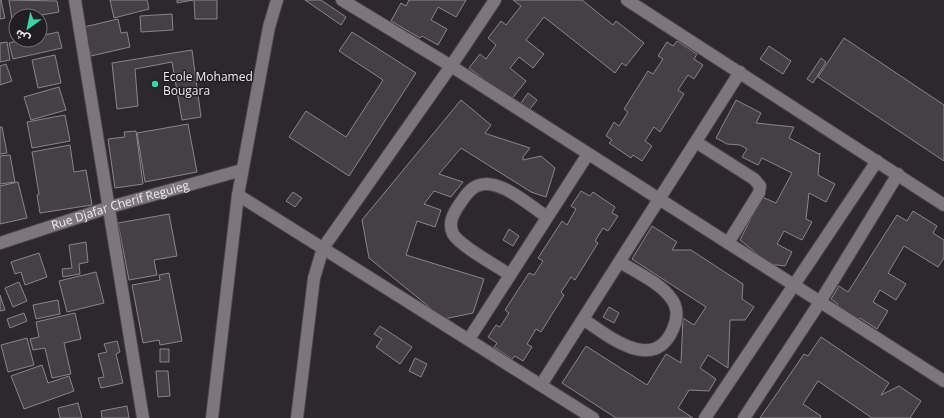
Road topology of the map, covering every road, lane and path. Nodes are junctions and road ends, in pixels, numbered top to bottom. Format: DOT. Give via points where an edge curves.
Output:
graph roads {
  1 [pos="75,0"];
  2 [pos="276,0"];
  3 [pos="342,0"];
  4 [pos="495,0"];
  5 [pos="627,0"];
  6 [pos="451,66"];
  7 [pos="740,72"];
  8 [pos="696,142"];
  9 [pos="588,154"];
  10 [pos="877,161"];
  11 [pos="242,170"];
  12 [pos="898,174"];
  13 [pos="238,195"];
  14 [pos="660,199"];
  15 [pos="944,205"];
  16 [pos="110,207"];
  17 [pos="547,217"];
  18 [pos="0,243"];
  19 [pos="728,243"];
  20 [pos="323,248"];
  21 [pos="620,262"];
  22 [pos="510,275"];
  23 [pos="795,286"];
  24 [pos="820,302"];
  25 [pos="583,319"];
  26 [pos="469,339"];
  27 [pos="944,381"];
  28 [pos="541,385"];
  29 [pos="143,418"];
  30 [pos="212,418"];
  31 [pos="297,418"];
  32 [pos="593,418"];
  33 [pos="705,418"];
  34 [pos="744,418"];
  1 -- 16 [label="street"];
  2 -- 11 [label="street"];
  3 -- 6 [label="street"];
  4 -- 6 [label="street"];
  5 -- 7 [label="street"];
  6 -- 9 [label="street"];
  6 -- 20 [label="street"];
  7 -- 8 [label="street"];
  7 -- 10 [label="street"];
  8 -- 14 [label="street"];
  8 -- 19 [label="street" via="754,179 760,186 759,193"];
  9 -- 14 [label="street"];
  9 -- 17 [label="street"];
  10 -- 12 [label="street"];
  10 -- 23 [label="street"];
  11 -- 13 [label="street"];
  11 -- 16 [label="street, Rue Djafar Cherif Reguieg"];
  12 -- 15 [label="street"];
  12 -- 24 [label="street"];
  13 -- 20 [label="street"];
  13 -- 30 [label="street"];
  14 -- 19 [label="street"];
  14 -- 21 [label="street"];
  16 -- 18 [label="street, Rue Djafar Cherif Reguieg"];
  16 -- 29 [label="street"];
  17 -- 22 [label="street"];
  17 -- 22 [label="street" via="506,189 492,184 477,186 471,190 455,210 451,228 456,238"];
  19 -- 23 [label="street"];
  20 -- 26 [label="street"];
  20 -- 31 [label="street" via="314,278"];
  21 -- 25 [label="street"];
  21 -- 25 [label="street" via="660,287 671,297 677,311 676,323 671,334 664,343 642,351 620,343"];
  22 -- 26 [label="street"];
  23 -- 24 [label="street"];
  23 -- 33 [label="street"];
  24 -- 27 [label="street"];
  24 -- 34 [label="street"];
  25 -- 28 [label="street"];
  26 -- 28 [label="street"];
  28 -- 32 [label="street"];
}
